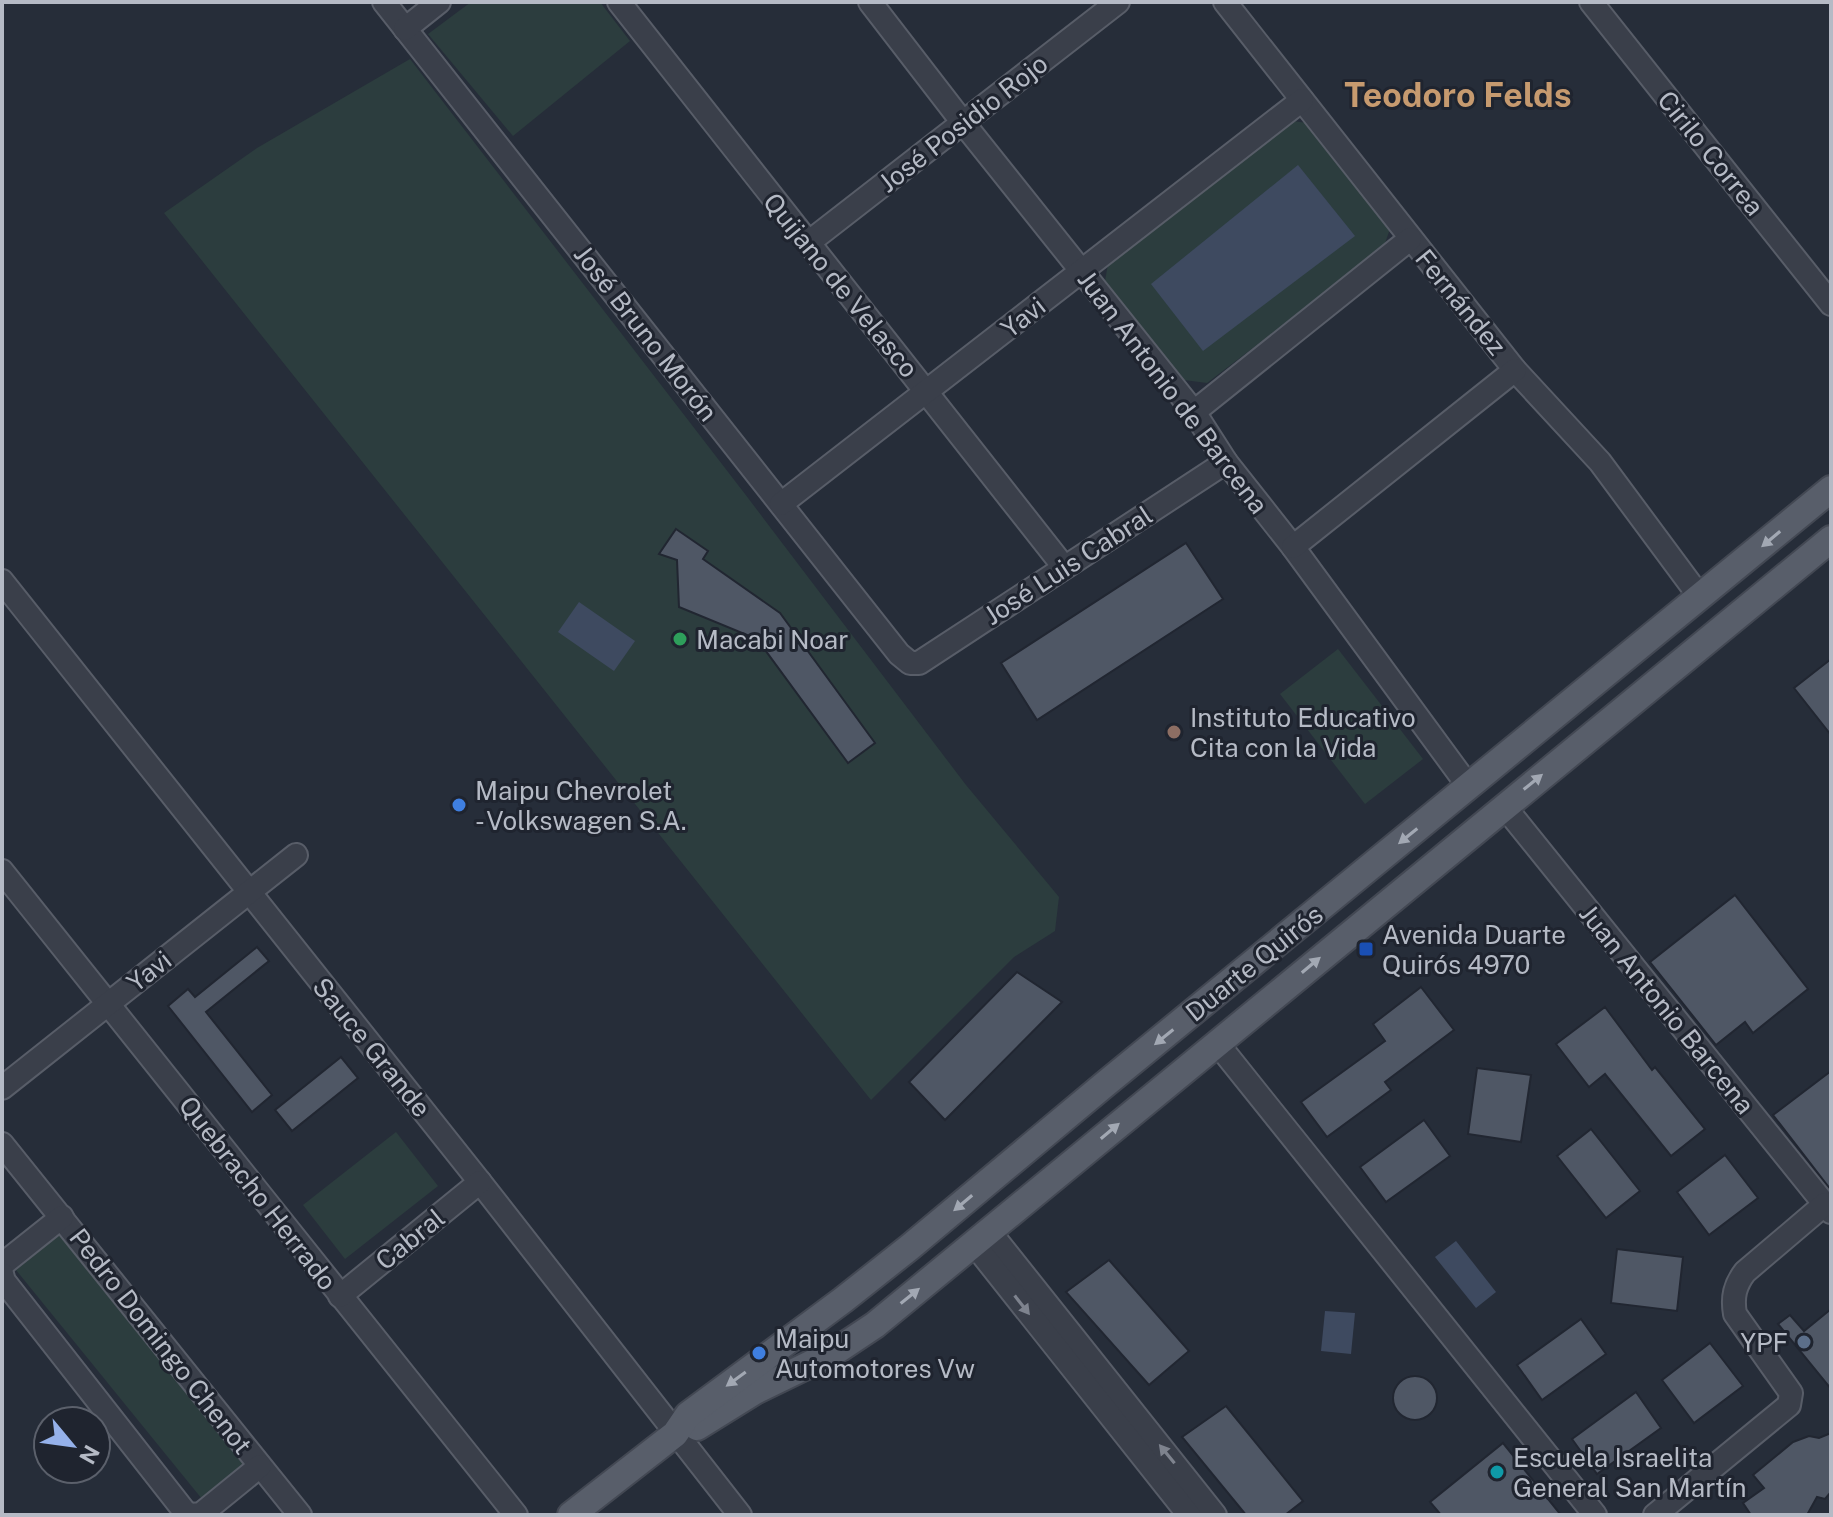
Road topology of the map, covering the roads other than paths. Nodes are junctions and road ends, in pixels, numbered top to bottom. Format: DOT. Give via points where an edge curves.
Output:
graph roads {
  1 [pos="384,2"];
  2 [pos="439,2"];
  3 [pos="619,2"];
  4 [pos="870,2"];
  5 [pos="1118,2"];
  6 [pos="1225,2"];
  7 [pos="1591,2"];
  8 [pos="405,29"];
  9 [pos="1302,100"];
  10 [pos="964,124"];
  11 [pos="1410,239"];
  12 [pos="808,243"];
  13 [pos="1082,271"];
  14 [pos="1831,304"];
  15 [pos="1515,370"];
  16 [pos="927,391"];
  17 [pos="1194,412"];
  18 [pos="1226,462"];
  19 [pos="1831,489"];
  20 [pos="781,504"];
  21 [pos="1831,539"];
  22 [pos="1293,547"];
  23 [pos="1064,567"];
  24 [pos="2,581"];
  25 [pos="1700,597"];
  26 [pos="910,663"];
  27 [pos="1469,787"];
  28 [pos="1504,806"];
  29 [pos="296,855"];
  30 [pos="2,871"];
  31 [pos="249,892"];
  32 [pos="108,1004"];
  33 [pos="1217,1043"];
  34 [pos="2,1088"];
  35 [pos="2,1144"];
  36 [pos="480,1182"];
  37 [pos="1828,1208"];
  38 [pos="62,1217"];
  39 [pos="981,1238"];
  40 [pos="2,1267"];
  41 [pos="2,1274"];
  42 [pos="340,1296"];
  43 [pos="675,1434"];
  44 [pos="260,1466"];
  45 [pos="300,1515"];
  46 [pos="516,1515"];
  47 [pos="571,1515"];
  48 [pos="740,1515"];
  49 [pos="1189,1515"];
  50 [pos="1215,1515"];
  51 [pos="1595,1515"];
  52 [pos="1655,1515"];
  1 -- 8 [label="street, José Bruno Morón"];
  2 -- 8 [label="street"];
  3 -- 12 [label="street, Quijano de Velasco"];
  4 -- 10 [label="street, Juan Antonio de Barcena"];
  5 -- 10 [label="street, José Posidio Rojo"];
  6 -- 9 [label="street, Fernández"];
  7 -- 14 [label="street, Cirilo Correa"];
  8 -- 20 [label="street, José Bruno Morón"];
  9 -- 11 [label="street, Fernández"];
  9 -- 13 [label="street, Yavi"];
  10 -- 12 [label="street, José Posidio Rojo"];
  10 -- 13 [label="street, Juan Antonio de Barcena"];
  11 -- 15 [label="street, Fernández"];
  11 -- 17 [label="street"];
  12 -- 16 [label="street, Quijano de Velasco"];
  13 -- 16 [label="street, Yavi"];
  13 -- 17 [label="street, Juan Antonio de Barcena"];
  15 -- 22 [label="street"];
  15 -- 25 [label="street, Fernández" via="1600,462"];
  16 -- 20 [label="street, Yavi"];
  16 -- 23 [label="street, Quijano de Velasco"];
  17 -- 18 [label="street, Juan Antonio de Barcena"];
  18 -- 22 [label="street, Juan Antonio de Barcena"];
  18 -- 23 [label="street, José Luis Cabral"];
  19 -- 25 [label="main road, Duarte Quirós, one-way"];
  20 -- 26 [label="street, José Bruno Morón"];
  28 -- 21 [label="main road, Duarte Quirós, one-way"];
  22 -- 27 [label="street, Juan Antonio de Barcena"];
  23 -- 26 [label="street, José Luis Cabral" via="919,663"];
  24 -- 31 [label="street, Sauce Grande"];
  25 -- 27 [label="main road, Duarte Quirós"];
  27 -- 43 [label="main road, Duarte Quirós, one-way" via="910,1247 688,1415"];
  33 -- 28 [label="main road, Duarte Quirós, one-way"];
  28 -- 37 [label="street, Juan Antonio Barcena"];
  29 -- 31 [label="street, Yavi"];
  30 -- 32 [label="street, Quebracho Herrado"];
  31 -- 32 [label="street, Yavi"];
  31 -- 36 [label="street, Sauce Grande"];
  32 -- 34 [label="street, Yavi"];
  32 -- 42 [label="street, Quebracho Herrado"];
  39 -- 33 [label="main road, Duarte Quirós, one-way"];
  33 -- 51 [label="street"];
  35 -- 38 [label="street, Pedro Domingo Chenot"];
  36 -- 42 [label="street, Cabral"];
  36 -- 43 [label="street, Sauce Grande"];
  37 -- 52 [label="street" via="1745,1272 1734,1294 1735,1314 1791,1393 1789,1405"];
  38 -- 40 [label="street, Pedro Domingo Chenot"];
  38 -- 44 [label="street, Pedro Domingo Chenot"];
  43 -- 39 [label="main road, Duarte Quirós, one-way" via="698,1427 755,1391 833,1353"];
  39 -- 49 [label="street, one-way"];
  50 -- 39 [label="street, one-way"];
  41 -- 44 [label="street, Pedro Domingo Chenot" via="185,1512 201,1514"];
  42 -- 46 [label="street, Quebracho Herrado"];
  43 -- 47 [label="main road, Duarte Quirós"];
  43 -- 48 [label="street, Sauce Grande"];
  44 -- 45 [label="street, Pedro Domingo Chenot"];
}
